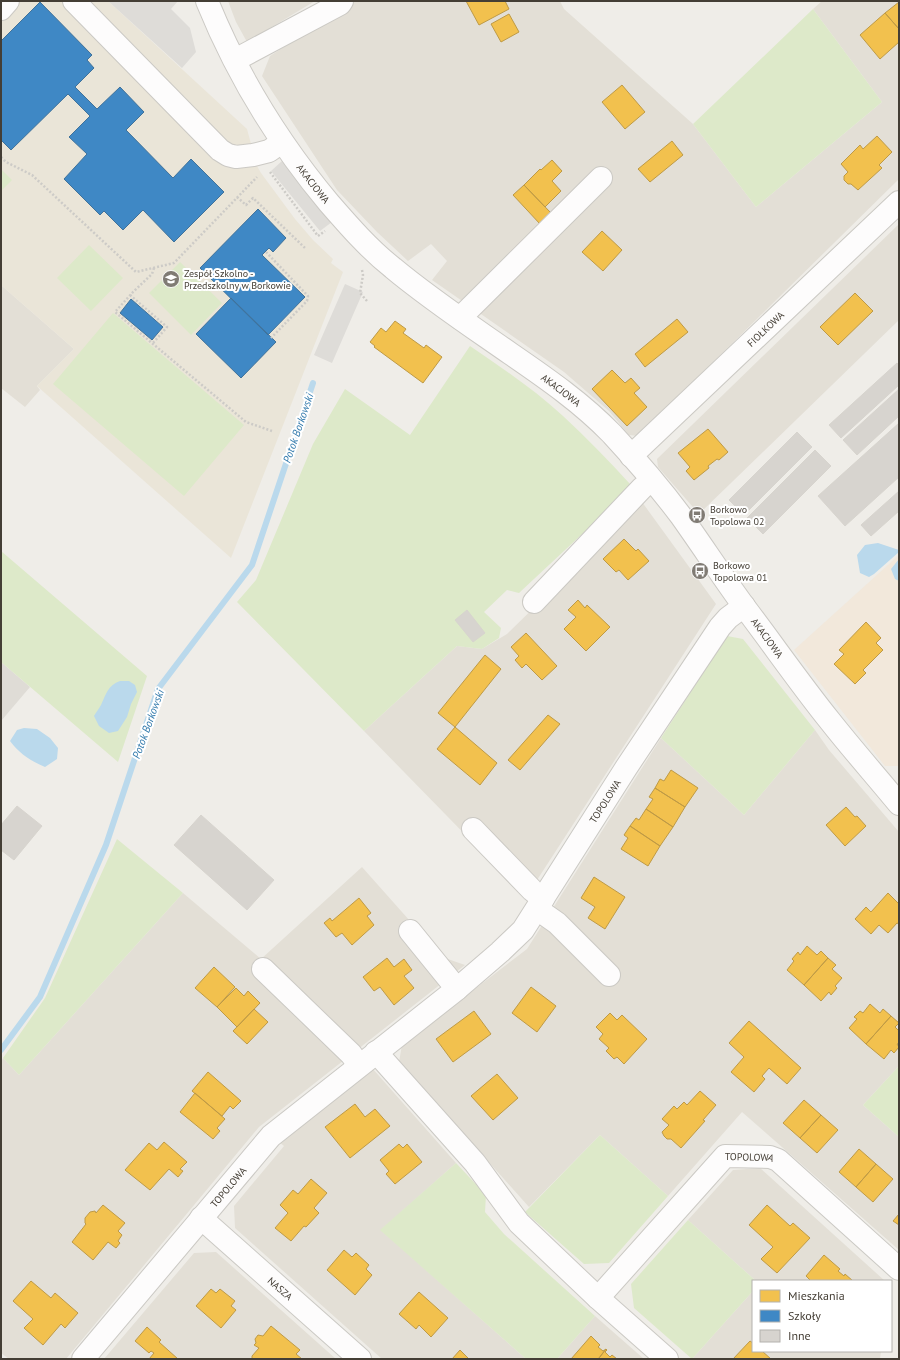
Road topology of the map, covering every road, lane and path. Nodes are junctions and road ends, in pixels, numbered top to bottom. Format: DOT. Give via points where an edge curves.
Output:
graph roads {
  1 [pos="8,1"];
  2 [pos="74,1"];
  3 [pos="207,1"];
  4 [pos="342,1"];
  5 [pos="1,9"];
  6 [pos="235,60"];
  7 [pos="282,142"];
  8 [pos="1,156"];
  9 [pos="261,173"];
  10 [pos="601,178"];
  11 [pos="237,197"];
  12 [pos="899,202"];
  13 [pos="305,248"];
  14 [pos="266,252"];
  15 [pos="362,265"];
  16 [pos="154,268"];
  17 [pos="130,295"];
  18 [pos="367,301"];
  19 [pos="461,319"];
  20 [pos="271,338"];
  21 [pos="153,343"];
  22 [pos="272,431"];
  23 [pos="631,456"];
  24 [pos="652,480"];
  25 [pos="534,602"];
  26 [pos="744,606"];
  27 [pos="898,800"];
  28 [pos="472,828"];
  29 [pos="540,904"];
  30 [pos="410,931"];
  31 [pos="263,969"];
  32 [pos="609,975"];
  33 [pos="457,989"];
  34 [pos="368,1059"];
  35 [pos="201,1218"];
  36 [pos="899,1268"];
  37 [pos="598,1298"];
  38 [pos="83,1359"];
  39 [pos="360,1359"];
  40 [pos="667,1359"];
  1 -- 5 [label="street"];
  2 -- 7 [label="street" via="228,156 253,155 269,151"];
  3 -- 6 [label="street, AKACJOWA"];
  4 -- 6 [label="street"];
  6 -- 7 [label="street, AKACJOWA" via="251,92"];
  7 -- 19 [label="street, AKACJOWA" via="305,174 350,227 392,268"];
  8 -- 16 [label="path" via="6,162 32,175 136,272"];
  9 -- 11 [label="path"];
  10 -- 19 [label="street"];
  11 -- 13 [label="path" via="246,205 253,198"];
  11 -- 16 [label="path" via="174,262"];
  12 -- 23 [label="street, FIOŁKOWA"];
  14 -- 20 [label="path" via="308,296 307,301"];
  15 -- 18 [label="path" via="360,293"];
  16 -- 17 [label="path" via="152,274"];
  17 -- 21 [label="path" via="167,327"];
  17 -- 21 [label="path" via="116,312"];
  19 -- 23 [label="street, AKACJOWA" via="578,404"];
  21 -- 22 [label="path" via="246,422"];
  23 -- 24 [label="street, AKACJOWA"];
  24 -- 25 [label="street"];
  24 -- 26 [label="street, AKACJOWA" via="681,516"];
  26 -- 27 [label="street, AKACJOWA" via="830,720"];
  26 -- 29 [label="street, TOPOLOWA" via="720,626"];
  28 -- 29 [label="street" via="532,890"];
  29 -- 32 [label="street"];
  29 -- 33 [label="street, TOPOLOWA" via="523,930"];
  30 -- 33 [label="street"];
  31 -- 34 [label="street" via="351,1054"];
  33 -- 34 [label="street, TOPOLOWA"];
  34 -- 35 [label="street, TOPOLOWA" via="271,1136"];
  34 -- 37 [label="street" via="475,1163 519,1223"];
  35 -- 38 [label="street, TOPOLOWA"];
  35 -- 39 [label="street, NASZA"];
  36 -- 37 [label="street, TOPOLOWA" via="778,1160 770,1157 725,1156"];
  37 -- 40 [label="street"];
}
